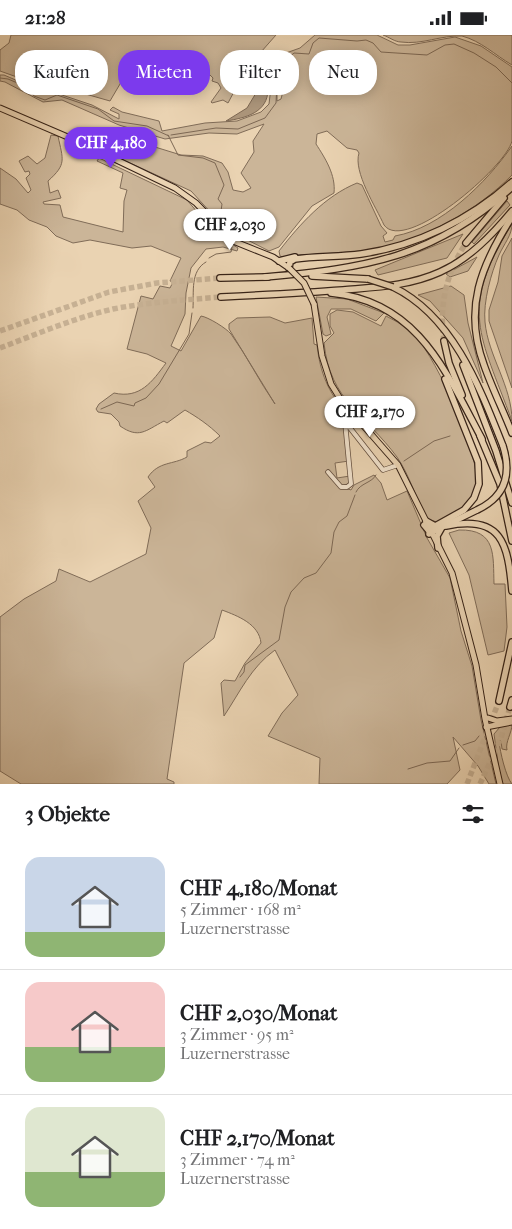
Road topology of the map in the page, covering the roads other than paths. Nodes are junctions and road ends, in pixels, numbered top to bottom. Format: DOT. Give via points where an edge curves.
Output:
graph roads {
  1 [pos="0,108"];
  2 [pos="512,182"];
  3 [pos="512,188"];
  4 [pos="512,211"];
  5 [pos="512,217"];
  6 [pos="466,243"];
  7 [pos="304,257"];
  8 [pos="280,261"];
  9 [pos="289,267"];
  10 [pos="265,277"];
  11 [pos="220,278"];
  12 [pos="314,292"];
  13 [pos="221,297"];
  14 [pos="446,339"];
  15 [pos="428,346"];
  16 [pos="351,412"];
  17 [pos="345,425"];
  18 [pos="512,433"];
  19 [pos="482,439"];
  20 [pos="398,465"];
  21 [pos="328,472"];
  22 [pos="512,503"];
  23 [pos="425,523"];
  24 [pos="435,529"];
  25 [pos="512,541"];
  26 [pos="438,547"];
  27 [pos="512,591"];
  28 [pos="512,642"];
  29 [pos="512,700"];
  30 [pos="499,701"];
  31 [pos="510,707"];
  32 [pos="485,711"];
  33 [pos="488,718"];
  34 [pos="510,720"];
  35 [pos="488,726"];
  36 [pos="496,727"];
  37 [pos="492,742"];
  38 [pos="500,784"];
  1 -- 8 [label="main road" via="175,188 196,203 233,241"];
  2 -- 7 [label="highway" via="452,223 411,242 380,250"];
  3 -- 6 [label="highway"];
  3 -- 10 [label="highway" via="457,229 410,253 350,268"];
  4 -- 12 [label="highway" via="470,253 441,272 395,286"];
  5 -- 18 [label="highway" via="483,269 475,315 481,356"];
  7 -- 8 [label="highway"];
  7 -- 9 [label="highway" via="292,260"];
  8 -- 9 [label="main road"];
  9 -- 16 [label="main road, bridge" via="304,283 314,304 328,378"];
  10 -- 11 [label="highway"];
  10 -- 14 [label="highway, bridge" via="343,276 393,287 430,313"];
  12 -- 13 [label="highway"];
  12 -- 15 [label="highway" via="350,296 380,307 407,324"];
  14 -- 19 [label="highway" via="451,368"];
  14 -- 22 [label="highway" via="491,437"];
  14 -- 24 [label="highway, bridge" via="470,373 503,446 508,467 504,487 495,499 477,511"];
  15 -- 19 [label="highway" via="448,375"];
  15 -- 24 [label="highway" via="453,395 479,472 478,489 468,506"];
  16 -- 17 [label="street" via="345,419"];
  16 -- 20 [label="main road"];
  17 -- 20 [label="street" via="384,470"];
  17 -- 21 [label="street" via="351,484 341,487"];
  19 -- 25 [label="highway" via="502,492"];
  20 -- 23 [label="main road"];
  23 -- 24 [label="highway"];
  24 -- 26 [label="main road"];
  24 -- 26 [label="highway"];
  24 -- 27 [label="highway" via="476,523 496,532 505,551"];
  26 -- 32 [label="main road" via="455,582"];
  28 -- 30 [label="highway"];
  29 -- 31 [label="highway"];
  32 -- 33 [label="main road"];
  32 -- 35 [label="main road"];
  33 -- 34 [label="main road"];
  33 -- 35 [label="main road"];
  34 -- 35 [label="main road"];
  34 -- 36 [label="main road"];
  35 -- 36 [label="main road"];
  35 -- 37 [label="main road"];
  36 -- 37 [label="main road"];
  37 -- 38 [label="main road"];
}
